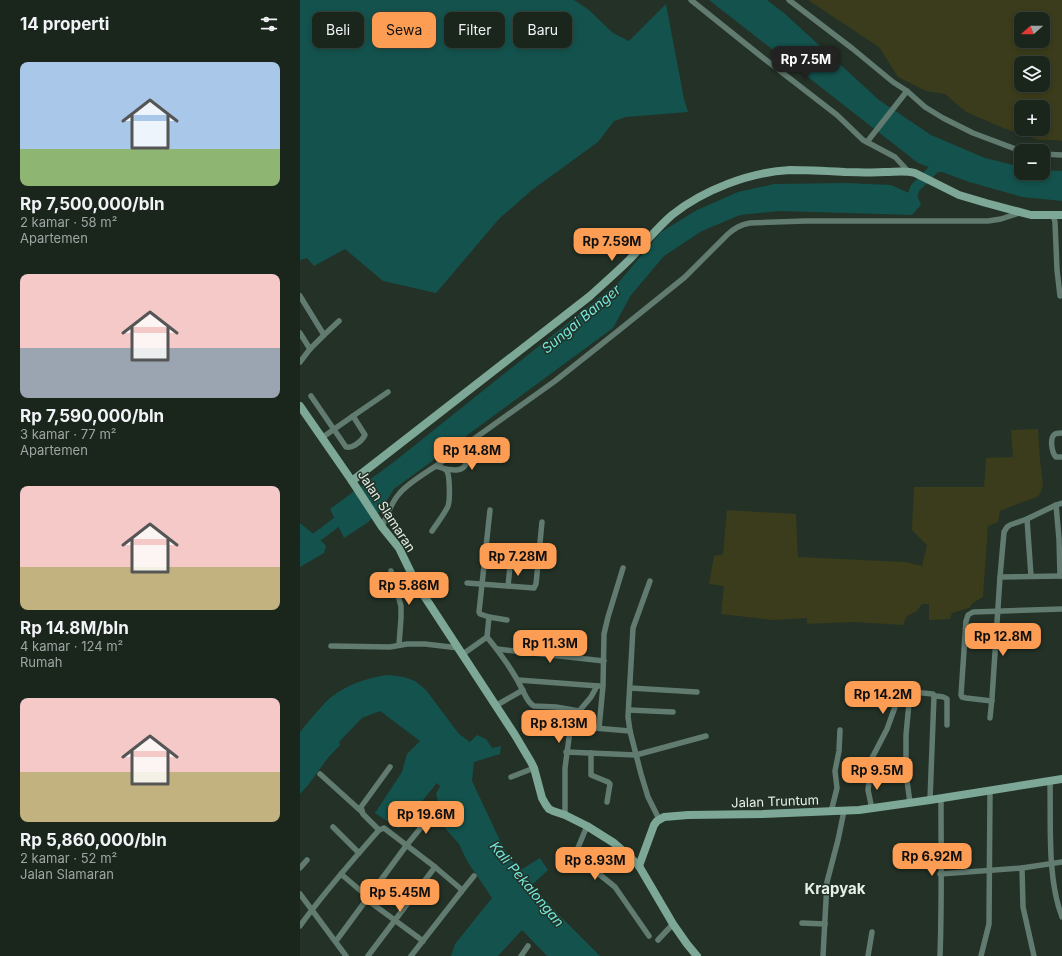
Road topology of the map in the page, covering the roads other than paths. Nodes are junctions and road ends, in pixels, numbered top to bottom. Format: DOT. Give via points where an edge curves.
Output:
graph roads {
  1 [pos="691,0"];
  2 [pos="789,0"];
  3 [pos="906,92"];
  4 [pos="867,141"];
  5 [pos="1014,148"];
  6 [pos="1050,154"];
  7 [pos="1062,155"];
  8 [pos="912,172"];
  9 [pos="1019,213"];
  10 [pos="1058,215"];
  11 [pos="300,296"];
  12 [pos="1060,296"];
  13 [pos="339,321"];
  14 [pos="300,333"];
  15 [pos="324,335"];
  16 [pos="310,349"];
  17 [pos="300,362"];
  18 [pos="388,392"];
  19 [pos="311,396"];
  20 [pos="300,406"];
  21 [pos="353,416"];
  22 [pos="334,430"];
  23 [pos="1062,433"];
  24 [pos="322,437"];
  25 [pos="464,445"];
  26 [pos="1062,457"];
  27 [pos="436,466"];
  28 [pos="446,469"];
  29 [pos="354,484"];
  30 [pos="1062,503"];
  31 [pos="1056,505"];
  32 [pos="490,510"];
  33 [pos="1027,519"];
  34 [pos="542,522"];
  35 [pos="380,524"];
  36 [pos="432,531"];
  37 [pos="510,566"];
  38 [pos="623,568"];
  39 [pos="391,571"];
  40 [pos="1030,576"];
  41 [pos="1061,576"];
  42 [pos="1000,577"];
  43 [pos="650,581"];
  44 [pos="467,583"];
  45 [pos="481,584"];
  46 [pos="508,586"];
  47 [pos="1062,609"];
  48 [pos="998,612"];
  49 [pos="489,617"];
  50 [pos="507,620"];
  51 [pos="487,636"];
  52 [pos="399,645"];
  53 [pos="332,646"];
  54 [pos="498,649"];
  55 [pos="461,651"];
  56 [pos="604,661"];
  57 [pos="518,680"];
  58 [pos="600,686"];
  59 [pos="630,688"];
  60 [pos="523,690"];
  61 [pos="697,692"];
  62 [pos="934,696"];
  63 [pos="992,701"];
  64 [pos="497,705"];
  65 [pos="895,707"];
  66 [pos="629,710"];
  67 [pos="578,712"];
  68 [pos="673,712"];
  69 [pos="990,718"];
  70 [pos="947,725"];
  71 [pos="570,726"];
  72 [pos="599,728"];
  73 [pos="840,730"];
  74 [pos="630,731"];
  75 [pos="706,736"];
  76 [pos="566,752"];
  77 [pos="591,753"];
  78 [pos="636,755"];
  79 [pos="390,767"];
  80 [pos="534,768"];
  81 [pos="906,773"];
  82 [pos="320,774"];
  83 [pos="870,775"];
  84 [pos="511,777"];
  85 [pos="1062,779"];
  86 [pos="1050,781"];
  87 [pos="990,791"];
  88 [pos="941,799"];
  89 [pos="930,800"];
  90 [pos="607,802"];
  91 [pos="910,803"];
  92 [pos="872,809"];
  93 [pos="844,811"];
  94 [pos="832,812"];
  95 [pos="362,813"];
  96 [pos="432,814"];
  97 [pos="565,815"];
  98 [pos="659,819"];
  99 [pos="587,826"];
  100 [pos="333,827"];
  101 [pos="379,830"];
  102 [pos="406,846"];
  103 [pos="359,853"];
  104 [pos="307,860"];
  105 [pos="1062,862"];
  106 [pos="1051,864"];
  107 [pos="639,866"];
  108 [pos="435,867"];
  109 [pos="300,868"];
  110 [pos="1022,868"];
  111 [pos="990,871"];
  112 [pos="341,874"];
  113 [pos="940,874"];
  114 [pos="474,876"];
  115 [pos="461,892"];
  116 [pos="300,894"];
  117 [pos="367,898"];
  118 [pos="312,910"];
  119 [pos="1062,917"];
  120 [pos="395,920"];
  121 [pos="802,923"];
  122 [pos="673,924"];
  123 [pos="825,924"];
  124 [pos="300,926"];
  125 [pos="872,932"];
  126 [pos="649,936"];
  127 [pos="658,940"];
  128 [pos="336,941"];
  129 [pos="423,941"];
  130 [pos="528,946"];
  131 [pos="346,956"];
  132 [pos="368,956"];
  133 [pos="411,956"];
  134 [pos="520,956"];
  135 [pos="697,956"];
  136 [pos="823,956"];
  137 [pos="868,956"];
  138 [pos="940,956"];
  139 [pos="981,956"];
  140 [pos="1034,956"];
  1 -- 4 [label="street"];
  2 -- 3 [label="street"];
  3 -- 4 [label="street"];
  3 -- 5 [label="street" via="942,118"];
  4 -- 8 [label="street" via="895,157"];
  6 -- 7 [label="street"];
  8 -- 9 [label="street" via="959,195"];
  8 -- 29 [label="street" via="790,170 766,173 712,190 672,215 590,296"];
  9 -- 10 [label="street"];
  9 -- 25 [label="street" via="988,221 805,221 741,224 685,277 618,331 555,381"];
  10 -- 12 [label="street" via="1055,222"];
  11 -- 15 [label="street"];
  13 -- 15 [label="street"];
  14 -- 16 [label="street"];
  15 -- 16 [label="street"];
  16 -- 17 [label="street"];
  18 -- 21 [label="street"];
  19 -- 22 [label="street"];
  20 -- 24 [label="street, Jalan Slamaran"];
  21 -- 22 [label="street"];
  21 -- 22 [label="street" via="365,435 364,439 348,448"];
  22 -- 24 [label="street"];
  23 -- 26 [label="street" via="1055,434 1052,439 1054,455"];
  24 -- 29 [label="street, Jalan Slamaran"];
  25 -- 27 [label="street"];
  25 -- 28 [label="street" via="468,458 464,468 455,471"];
  27 -- 28 [label="street"];
  27 -- 35 [label="street" via="400,493"];
  28 -- 36 [label="street" via="449,478 448,506"];
  29 -- 35 [label="street, Jalan Slamaran"];
  30 -- 31 [label="street"];
  31 -- 33 [label="street"];
  31 -- 41 [label="street"];
  32 -- 45 [label="street"];
  33 -- 40 [label="street"];
  33 -- 42 [label="street" via="1010,525 1004,532"];
  34 -- 46 [label="street" via="535,587"];
  35 -- 55 [label="street, Jalan Slamaran" via="398,548 417,585"];
  37 -- 46 [label="street"];
  38 -- 56 [label="street" via="604,634"];
  39 -- 52 [label="street" via="401,606"];
  40 -- 41 [label="street"];
  40 -- 42 [label="street"];
  42 -- 48 [label="street"];
  43 -- 59 [label="street" via="633,628"];
  44 -- 45 [label="street"];
  45 -- 46 [label="street"];
  45 -- 49 [label="street" via="479,612"];
  47 -- 48 [label="street"];
  48 -- 63 [label="street"];
  48 -- 63 [label="street" via="973,612 968,615 961,693 963,698"];
  49 -- 50 [label="street"];
  49 -- 51 [label="street"];
  51 -- 54 [label="street"];
  51 -- 55 [label="street"];
  52 -- 53 [label="street"];
  52 -- 55 [label="street" via="425,644"];
  54 -- 56 [label="street"];
  54 -- 57 [label="street"];
  55 -- 64 [label="street, Jalan Slamaran"];
  56 -- 58 [label="street"];
  57 -- 58 [label="street"];
  57 -- 60 [label="street"];
  58 -- 67 [label="street"];
  58 -- 72 [label="street"];
  59 -- 61 [label="street"];
  59 -- 66 [label="street"];
  60 -- 64 [label="street"];
  60 -- 67 [label="street" via="533,706 556,707"];
  62 -- 70 [label="street" via="947,699"];
  62 -- 81 [label="street" via="911,693 906,734"];
  62 -- 89 [label="street"];
  63 -- 69 [label="street"];
  64 -- 80 [label="street, Jalan Slamaran"];
  65 -- 83 [label="street" via="872,758"];
  66 -- 68 [label="street"];
  66 -- 74 [label="street"];
  67 -- 71 [label="street"];
  71 -- 72 [label="street"];
  71 -- 76 [label="street"];
  72 -- 74 [label="street"];
  73 -- 94 [label="street" via="835,772 837,788"];
  74 -- 78 [label="street"];
  75 -- 78 [label="street"];
  76 -- 77 [label="street"];
  76 -- 97 [label="street"];
  77 -- 78 [label="street"];
  77 -- 90 [label="street" via="590,775 610,784"];
  78 -- 98 [label="street" via="648,797"];
  79 -- 95 [label="street" via="361,806"];
  80 -- 84 [label="street"];
  80 -- 97 [label="street, Jalan Slamaran" via="544,802 549,809"];
  81 -- 83 [label="street"];
  81 -- 91 [label="street"];
  82 -- 95 [label="street"];
  83 -- 92 [label="street" via="868,790"];
  85 -- 86 [label="street, Jalan Truntum"];
  86 -- 87 [label="street, Jalan Truntum"];
  86 -- 106 [label="street"];
  87 -- 88 [label="street, Jalan Truntum"];
  87 -- 111 [label="street"];
  88 -- 89 [label="street, Jalan Truntum"];
  88 -- 113 [label="street"];
  89 -- 91 [label="street, Jalan Truntum"];
  91 -- 92 [label="street, Jalan Truntum"];
  92 -- 93 [label="street, Jalan Truntum"];
  93 -- 94 [label="street, Jalan Truntum"];
  93 -- 123 [label="street" via="827,882"];
  94 -- 98 [label="street, Jalan Truntum" via="688,815"];
  95 -- 101 [label="street"];
  96 -- 102 [label="street"];
  97 -- 99 [label="street, Jalan Slamaran"];
  98 -- 107 [label="street" via="654,825"];
  99 -- 107 [label="street, Jalan Slamaran" via="614,843"];
  99 -- 126 [label="street" via="575,857 613,884"];
  100 -- 103 [label="street"];
  101 -- 102 [label="street" via="385,829"];
  101 -- 103 [label="street"];
  102 -- 108 [label="street"];
  102 -- 117 [label="street"];
  103 -- 112 [label="street"];
  104 -- 109 [label="street"];
  105 -- 106 [label="street"];
  106 -- 110 [label="street"];
  106 -- 119 [label="street"];
  107 -- 122 [label="street, Jalan Slamaran"];
  108 -- 115 [label="street" via="460,888"];
  108 -- 120 [label="street"];
  110 -- 111 [label="street"];
  110 -- 140 [label="street" via="1023,907"];
  111 -- 113 [label="street"];
  111 -- 139 [label="street" via="990,924"];
  112 -- 117 [label="street"];
  112 -- 118 [label="street"];
  113 -- 138 [label="street"];
  114 -- 115 [label="street"];
  115 -- 129 [label="street"];
  116 -- 118 [label="street"];
  117 -- 120 [label="street"];
  117 -- 128 [label="street"];
  118 -- 124 [label="street"];
  118 -- 128 [label="street"];
  120 -- 129 [label="street"];
  120 -- 132 [label="street"];
  121 -- 123 [label="street"];
  122 -- 127 [label="street"];
  122 -- 135 [label="street, Jalan Slamaran"];
  123 -- 136 [label="street"];
  125 -- 137 [label="street"];
  128 -- 131 [label="street"];
  129 -- 133 [label="street"];
  130 -- 134 [label="street"];
}
